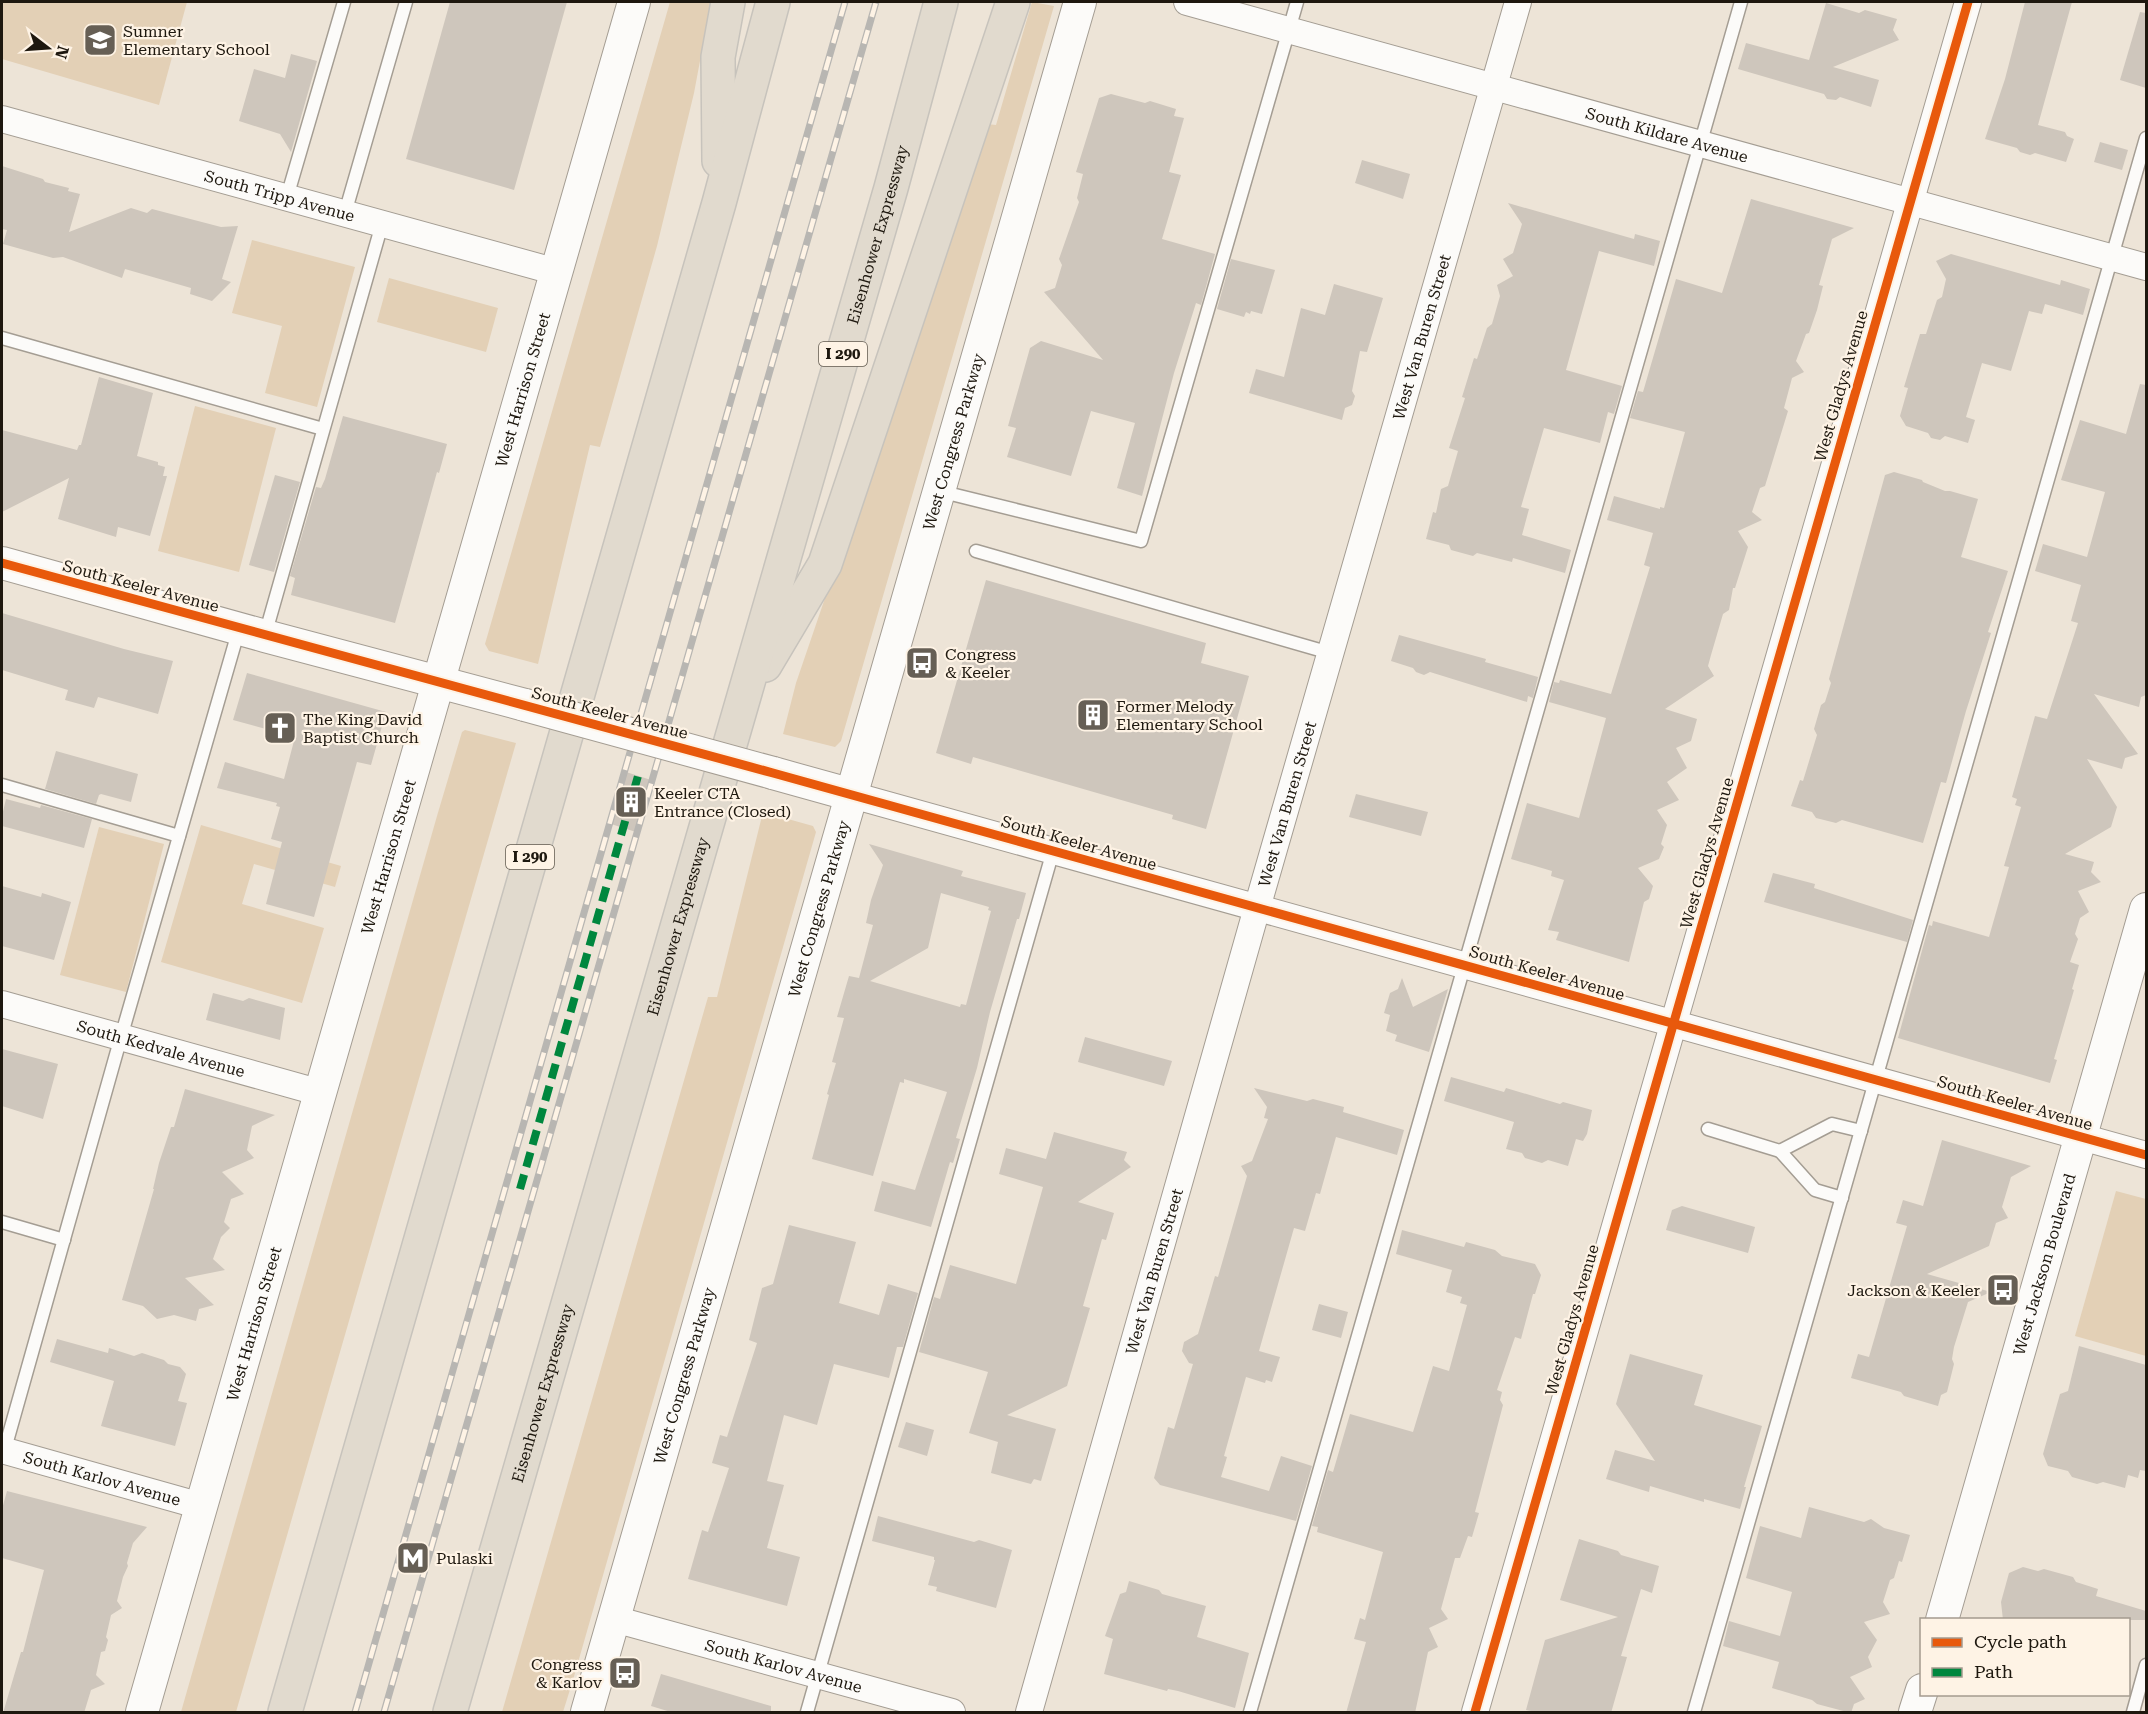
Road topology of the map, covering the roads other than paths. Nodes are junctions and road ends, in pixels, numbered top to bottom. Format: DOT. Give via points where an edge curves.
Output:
graph roads {
  1 [pos="344,2"];
  2 [pos="406,2"];
  3 [pos="634,2"];
  4 [pos="728,2"];
  5 [pos="773,2"];
  6 [pos="941,2"];
  7 [pos="1013,2"];
  8 [pos="1080,2"];
  9 [pos="1187,2"];
  10 [pos="1297,2"];
  11 [pos="1518,2"];
  12 [pos="1741,2"];
  13 [pos="1968,2"];
  14 [pos="1289,30"];
  15 [pos="1494,87"];
  16 [pos="2,118"];
  17 [pos="2146,138"];
  18 [pos="1700,144"];
  19 [pos="287,198"];
  20 [pos="1910,202"];
  21 [pos="719,203"];
  22 [pos="345,213"];
  23 [pos="382,224"];
  24 [pos="2112,258"];
  25 [pos="2146,267"];
  26 [pos="557,272"];
  27 [pos="2,338"];
  28 [pos="323,429"];
  29 [pos="938,491"];
  30 [pos="976,551"];
  31 [pos="2,563"];
  32 [pos="252,632"];
  33 [pos="1330,653"];
  34 [pos="439,681"];
  35 [pos="741,705"];
  36 [pos="2,785"];
  37 [pos="852,795"];
  38 [pos="179,836"];
  39 [pos="1053,851"];
  40 [pos="1257,908"];
  41 [pos="2146,909"];
  42 [pos="1463,965"];
  43 [pos="2,1004"];
  44 [pos="1673,1024"];
  45 [pos="121,1037"];
  46 [pos="1876,1080"];
  47 [pos="321,1093"];
  48 [pos="1708,1129"];
  49 [pos="1861,1131"];
  50 [pos="2081,1137"];
  51 [pos="1780,1151"];
  52 [pos="2146,1155"];
  53 [pos="1842,1198"];
  54 [pos="2,1221"];
  55 [pos="64,1240"];
  56 [pos="3,1454"];
  57 [pos="201,1506"];
  58 [pos="614,1618"];
  59 [pos="1943,1618"];
  60 [pos="2146,1665"];
  61 [pos="818,1675"];
  62 [pos="1920,1696"];
  63 [pos="141,1713"];
  64 [pos="285,1713"];
  65 [pos="450,1713"];
  66 [pos="587,1713"];
  67 [pos="807,1713"];
  68 [pos="951,1713"];
  69 [pos="1029,1713"];
  70 [pos="1250,1713"];
  71 [pos="1475,1713"];
  72 [pos="1694,1713"];
  73 [pos="1915,1713"];
  74 [pos="2133,1713"];
  1 -- 19 [label="lane"];
  2 -- 22 [label="lane"];
  3 -- 26 [label="street, West Harrison Street"];
  4 -- 21 [label="highway" via="718,57"];
  5 -- 21 [label="highway, I 290"];
  6 -- 35 [label="highway, Eisenhower Expressway / I 290"];
  7 -- 35 [label="highway" via="825,564"];
  8 -- 29 [label="street, West Congress Parkway"];
  9 -- 14 [label="street, South Kildare Avenue"];
  10 -- 14 [label="lane"];
  11 -- 15 [label="street, West Van Buren Street"];
  12 -- 18 [label="lane"];
  13 -- 20 [label="street, West Gladys Avenue"];
  14 -- 15 [label="street, South Kildare Avenue"];
  14 -- 29 [label="lane" via="1141,541"];
  15 -- 18 [label="street, South Kildare Avenue"];
  15 -- 33 [label="street, West Van Buren Street"];
  16 -- 19 [label="street, South Tripp Avenue"];
  17 -- 24 [label="lane"];
  18 -- 20 [label="street, South Kildare Avenue"];
  18 -- 42 [label="lane"];
  19 -- 22 [label="street, South Tripp Avenue"];
  20 -- 24 [label="street, South Kildare Avenue"];
  20 -- 44 [label="street, West Gladys Avenue"];
  21 -- 64 [label="highway, I 290"];
  22 -- 23 [label="street, South Tripp Avenue"];
  23 -- 26 [label="street, South Tripp Avenue"];
  23 -- 28 [label="lane"];
  24 -- 25 [label="street, South Kildare Avenue"];
  24 -- 46 [label="lane"];
  26 -- 34 [label="street, West Harrison Street"];
  27 -- 28 [label="lane"];
  28 -- 32 [label="lane"];
  29 -- 37 [label="street, West Congress Parkway"];
  30 -- 33 [label="lane"];
  31 -- 32 [label="street, South Keeler Avenue"];
  32 -- 34 [label="street, South Keeler Avenue"];
  32 -- 38 [label="lane"];
  33 -- 40 [label="street, West Van Buren Street"];
  34 -- 37 [label="street, South Keeler Avenue, bridge"];
  34 -- 47 [label="street, West Harrison Street"];
  35 -- 65 [label="highway, Eisenhower Expressway / I 290"];
  36 -- 38 [label="lane"];
  37 -- 39 [label="street, South Keeler Avenue"];
  37 -- 58 [label="street, West Congress Parkway"];
  38 -- 45 [label="lane"];
  39 -- 40 [label="street, South Keeler Avenue"];
  39 -- 61 [label="lane"];
  40 -- 42 [label="street, South Keeler Avenue"];
  40 -- 69 [label="street, West Van Buren Street"];
  41 -- 50 [label="street, West Jackson Boulevard"];
  42 -- 44 [label="street, South Keeler Avenue"];
  42 -- 70 [label="lane"];
  43 -- 45 [label="street, South Kedvale Avenue"];
  44 -- 46 [label="street, South Keeler Avenue"];
  44 -- 71 [label="street, West Gladys Avenue"];
  45 -- 47 [label="street, South Kedvale Avenue"];
  45 -- 55 [label="lane"];
  46 -- 49 [label="lane"];
  46 -- 50 [label="street, South Keeler Avenue"];
  47 -- 57 [label="street, West Harrison Street"];
  48 -- 51 [label="lane"];
  49 -- 51 [label="lane" via="1832,1124"];
  49 -- 53 [label="lane"];
  50 -- 52 [label="street, South Keeler Avenue"];
  50 -- 59 [label="street, West Jackson Boulevard"];
  51 -- 53 [label="lane" via="1815,1190"];
  53 -- 72 [label="lane"];
  54 -- 55 [label="lane"];
  55 -- 56 [label="lane"];
  56 -- 57 [label="street, South Karlov Avenue"];
  57 -- 63 [label="street, West Harrison Street"];
  58 -- 61 [label="street, South Karlov Avenue"];
  58 -- 66 [label="street, West Congress Parkway"];
  60 -- 74 [label="lane"];
  61 -- 67 [label="lane"];
  61 -- 68 [label="street, South Karlov Avenue"];
  62 -- 73 [label="street"];
}
